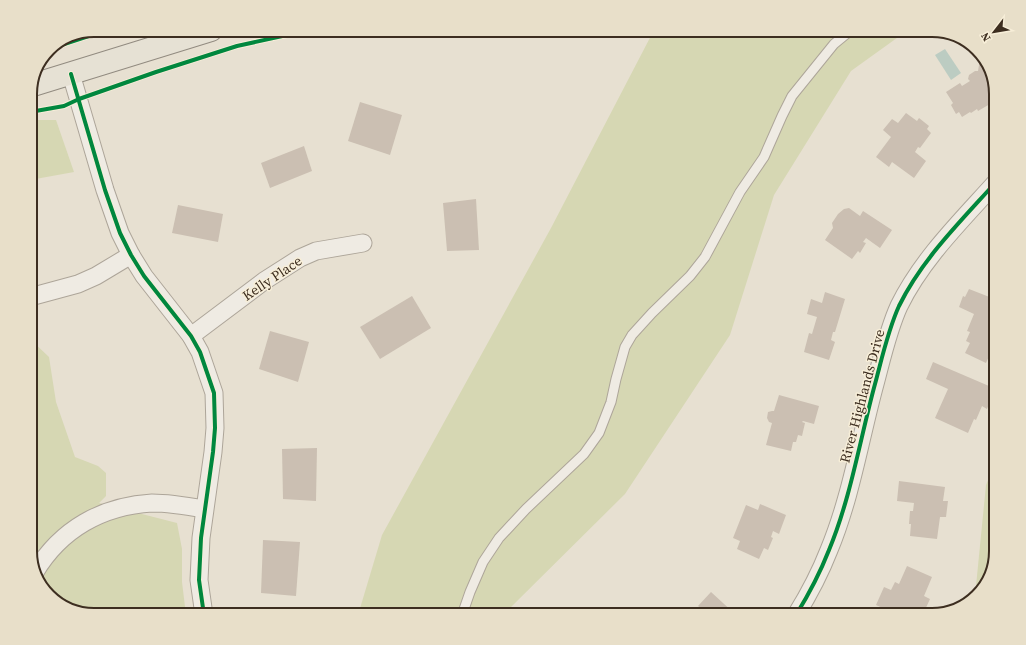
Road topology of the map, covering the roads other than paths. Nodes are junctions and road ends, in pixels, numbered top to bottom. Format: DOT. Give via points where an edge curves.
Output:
graph roads {
  1 [pos="189,37"];
  2 [pos="842,37"];
  3 [pos="71,74"];
  4 [pos="38,83"];
  5 [pos="989,190"];
  6 [pos="363,243"];
  7 [pos="131,255"];
  8 [pos="37,295"];
  9 [pos="191,336"];
  10 [pos="204,509"];
  11 [pos="39,565"];
  12 [pos="203,608"];
  13 [pos="464,608"];
  14 [pos="800,608"];
  1 -- 3 [label="main road"];
  2 -- 13 [label="lane" via="792,96 764,157 740,192 705,257 690,276 632,335 599,433 584,454 499,538 483,562"];
  3 -- 4 [label="main road"];
  3 -- 7 [label="street" via="113,215"];
  5 -- 14 [label="street, River Highlands Drive" via="938,246 900,305 886,344 838,526 819,574"];
  6 -- 9 [label="street, Kelly Place" via="316,251 300,258 264,281"];
  7 -- 8 [label="street" via="78,284"];
  7 -- 9 [label="street" via="144,276"];
  9 -- 10 [label="street" via="200,352 214,393 213,452"];
  10 -- 11 [label="street" via="153,503 99,514 62,538"];
  10 -- 12 [label="street" via="199,580"];
}
